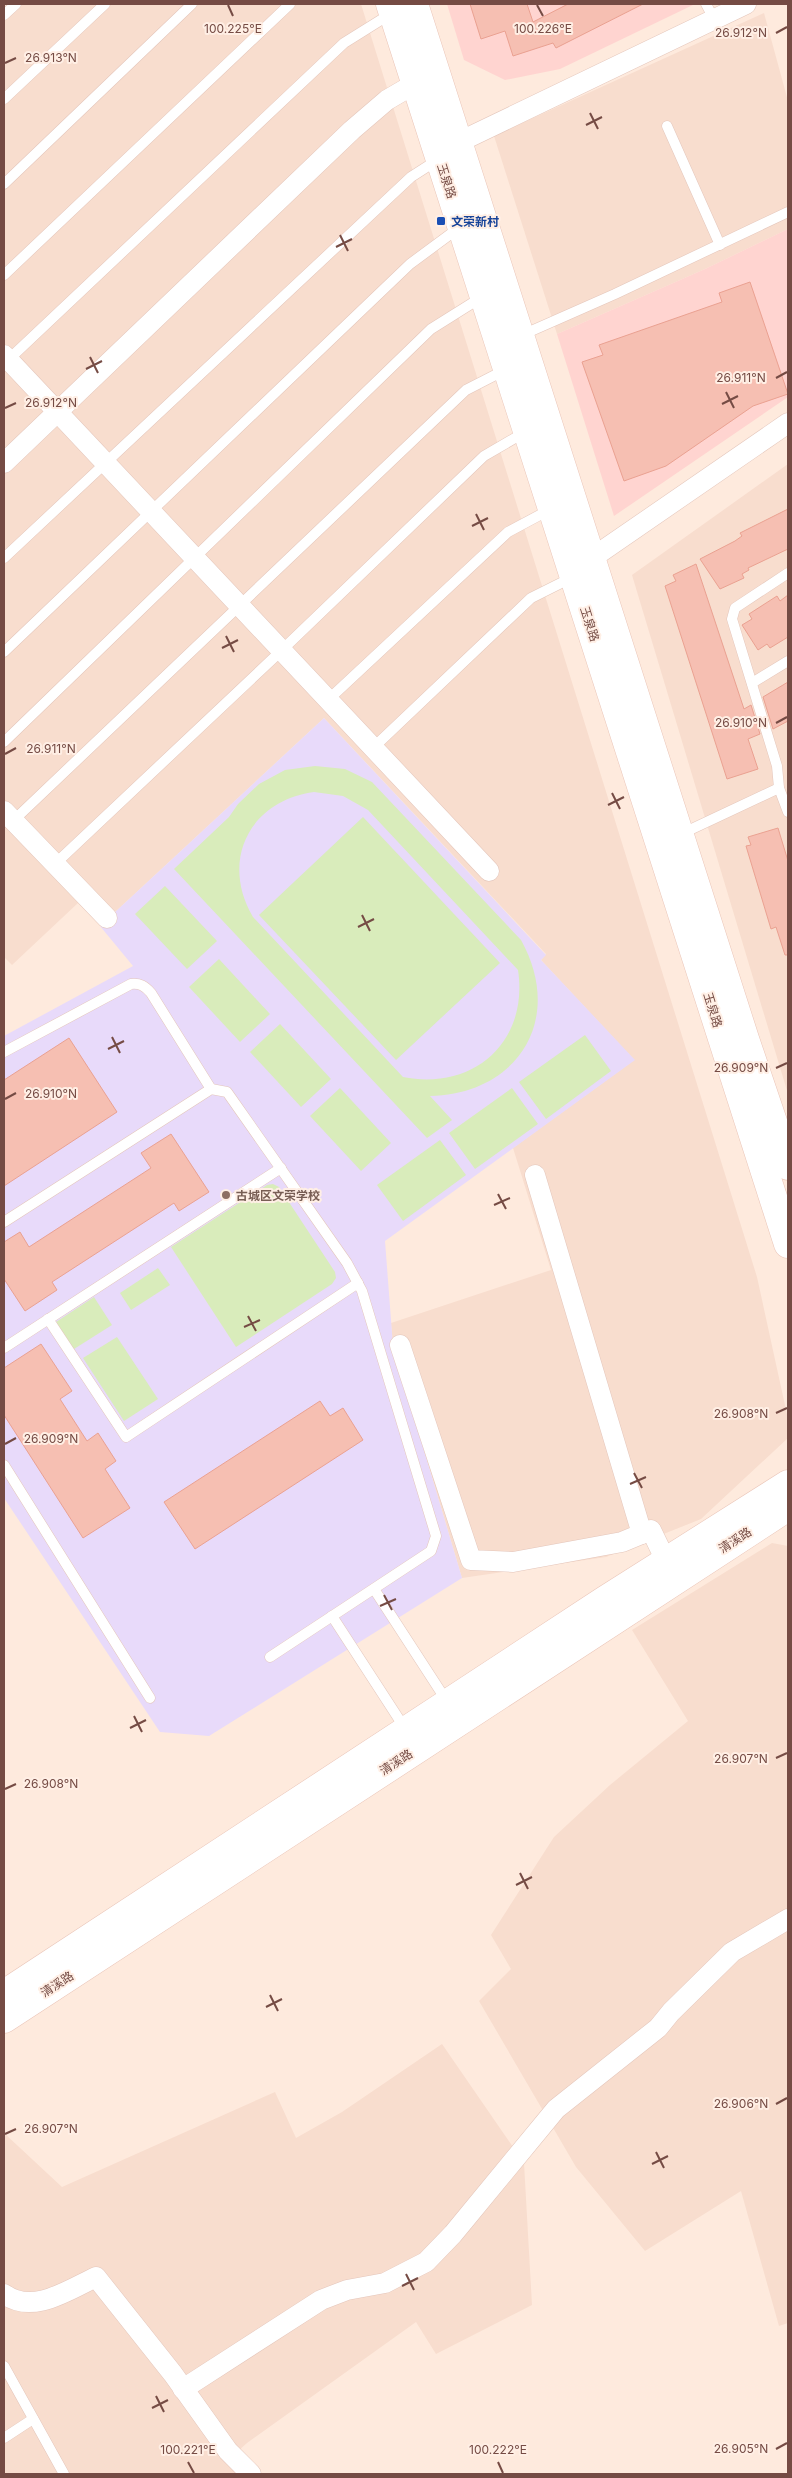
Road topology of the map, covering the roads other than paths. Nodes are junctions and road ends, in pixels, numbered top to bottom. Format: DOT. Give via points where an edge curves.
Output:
graph roads {
  1 [pos="16,4"];
  2 [pos="105,4"];
  3 [pos="192,4"];
  4 [pos="290,4"];
  5 [pos="746,4"];
  6 [pos="399,7"];
  7 [pos="710,12"];
  8 [pos="4,15"];
  9 [pos="416,83"];
  10 [pos="4,99"];
  11 [pos="667,126"];
  12 [pos="449,151"];
  13 [pos="4,184"];
  14 [pos="788,212"];
  15 [pos="462,226"];
  16 [pos="720,245"];
  17 [pos="4,275"];
  18 [pos="484,296"];
  19 [pos="521,335"];
  20 [pos="5,360"];
  21 [pos="508,369"];
  22 [pos="57,412"];
  23 [pos="788,423"];
  24 [pos="528,430"];
  25 [pos="4,463"];
  26 [pos="106,463"];
  27 [pos="553,508"];
  28 [pos="151,512"];
  29 [pos="194,557"];
  30 [pos="4,558"];
  31 [pos="584,567"];
  32 [pos="788,573"];
  33 [pos="240,605"];
  34 [pos="282,650"];
  35 [pos="4,652"];
  36 [pos="788,661"];
  37 [pos="752,683"];
  38 [pos="328,700"];
  39 [pos="4,742"];
  40 [pos="373,748"];
  41 [pos="779,788"];
  42 [pos="788,812"];
  43 [pos="8,816"];
  44 [pos="681,834"];
  45 [pos="55,864"];
  46 [pos="490,871"];
  47 [pos="107,918"];
  48 [pos="4,1052"];
  49 [pos="211,1089"];
  50 [pos="788,1166"];
  51 [pos="281,1168"];
  52 [pos="535,1176"];
  53 [pos="4,1222"];
  54 [pos="788,1244"];
  55 [pos="358,1283"];
  56 [pos="48,1319"];
  57 [pos="400,1345"];
  58 [pos="4,1348"];
  59 [pos="4,1465"];
  60 [pos="788,1484"];
  61 [pos="788,1507"];
  62 [pos="642,1534"];
  63 [pos="666,1561"];
  64 [pos="374,1588"];
  65 [pos="332,1616"];
  66 [pos="270,1657"];
  67 [pos="150,1698"];
  68 [pos="448,1703"];
  69 [pos="406,1730"];
  70 [pos="788,1919"];
  71 [pos="4,1994"];
  72 [pos="4,2019"];
  73 [pos="4,2294"];
  74 [pos="4,2366"];
  75 [pos="183,2389"];
  76 [pos="33,2419"];
  77 [pos="4,2438"];
  78 [pos="64,2474"];
  79 [pos="251,2474"];
  1 -- 8 [label="lane"];
  2 -- 10 [label="lane"];
  3 -- 13 [label="lane"];
  4 -- 17 [label="lane"];
  5 -- 7 [label="street"];
  6 -- 9 [label="main road, 玉泉路"];
  6 -- 12 [label="main road, 玉泉路"];
  6 -- 20 [label="lane" via="344,43"];
  7 -- 12 [label="street"];
  9 -- 12 [label="main road, 玉泉路"];
  9 -- 22 [label="street" via="387,100 357,125"];
  11 -- 16 [label="lane"];
  12 -- 15 [label="main road, 玉泉路"];
  12 -- 19 [label="main road, 玉泉路"];
  12 -- 26 [label="lane" via="411,177"];
  14 -- 16 [label="lane"];
  15 -- 18 [label="main road, 玉泉路"];
  15 -- 28 [label="lane" via="410,264"];
  16 -- 19 [label="lane"];
  18 -- 21 [label="main road, 玉泉路"];
  18 -- 29 [label="lane" via="430,329"];
  19 -- 31 [label="main road, 玉泉路"];
  20 -- 22 [label="street"];
  21 -- 24 [label="main road, 玉泉路"];
  21 -- 33 [label="lane" via="466,390"];
  22 -- 25 [label="street"];
  22 -- 26 [label="street"];
  23 -- 31 [label="street"];
  24 -- 27 [label="main road, 玉泉路"];
  24 -- 34 [label="lane" via="484,456"];
  26 -- 28 [label="street"];
  26 -- 30 [label="lane"];
  27 -- 31 [label="main road, 玉泉路"];
  27 -- 38 [label="lane" via="508,532"];
  28 -- 29 [label="street"];
  28 -- 35 [label="lane"];
  29 -- 33 [label="street"];
  29 -- 39 [label="lane"];
  31 -- 40 [label="lane" via="531,598"];
  31 -- 44 [label="main road, 玉泉路"];
  31 -- 54 [label="main road, 玉泉路"];
  32 -- 37 [label="lane" via="735,608 732,619"];
  33 -- 34 [label="street"];
  33 -- 43 [label="lane"];
  34 -- 38 [label="street"];
  34 -- 45 [label="lane"];
  36 -- 37 [label="lane"];
  37 -- 41 [label="lane" via="777,766"];
  38 -- 40 [label="street"];
  40 -- 46 [label="street"];
  41 -- 42 [label="lane"];
  41 -- 44 [label="lane"];
  43 -- 45 [label="street"];
  44 -- 50 [label="main road, 玉泉路"];
  45 -- 47 [label="street"];
  48 -- 49 [label="lane" via="136,984 151,993"];
  49 -- 51 [label="lane" via="227,1092"];
  49 -- 53 [label="lane"];
  51 -- 55 [label="lane"];
  51 -- 56 [label="lane"];
  52 -- 62 [label="street"];
  55 -- 56 [label="lane" via="126,1436"];
  55 -- 64 [label="lane" via="436,1536 431,1551"];
  56 -- 58 [label="lane"];
  57 -- 62 [label="street" via="470,1560 513,1562 622,1542"];
  59 -- 67 [label="lane"];
  60 -- 63 [label="main road, 清溪路"];
  61 -- 72 [label="main road, 清溪路"];
  62 -- 63 [label="street" via="651,1530"];
  63 -- 68 [label="main road, 清溪路"];
  64 -- 65 [label="lane"];
  64 -- 68 [label="lane"];
  65 -- 66 [label="lane"];
  65 -- 69 [label="lane"];
  68 -- 69 [label="main road, 清溪路"];
  69 -- 71 [label="main road, 清溪路"];
  70 -- 75 [label="street" via="732,1952 670,2012 658,2028 556,2109 426,2262 385,2283 347,2290 321,2300"];
  73 -- 75 [label="street" via="16,2302 42,2302 96,2277"];
  74 -- 76 [label="lane"];
  75 -- 79 [label="street" via="228,2451"];
  76 -- 77 [label="lane"];
  76 -- 78 [label="lane"];
}
